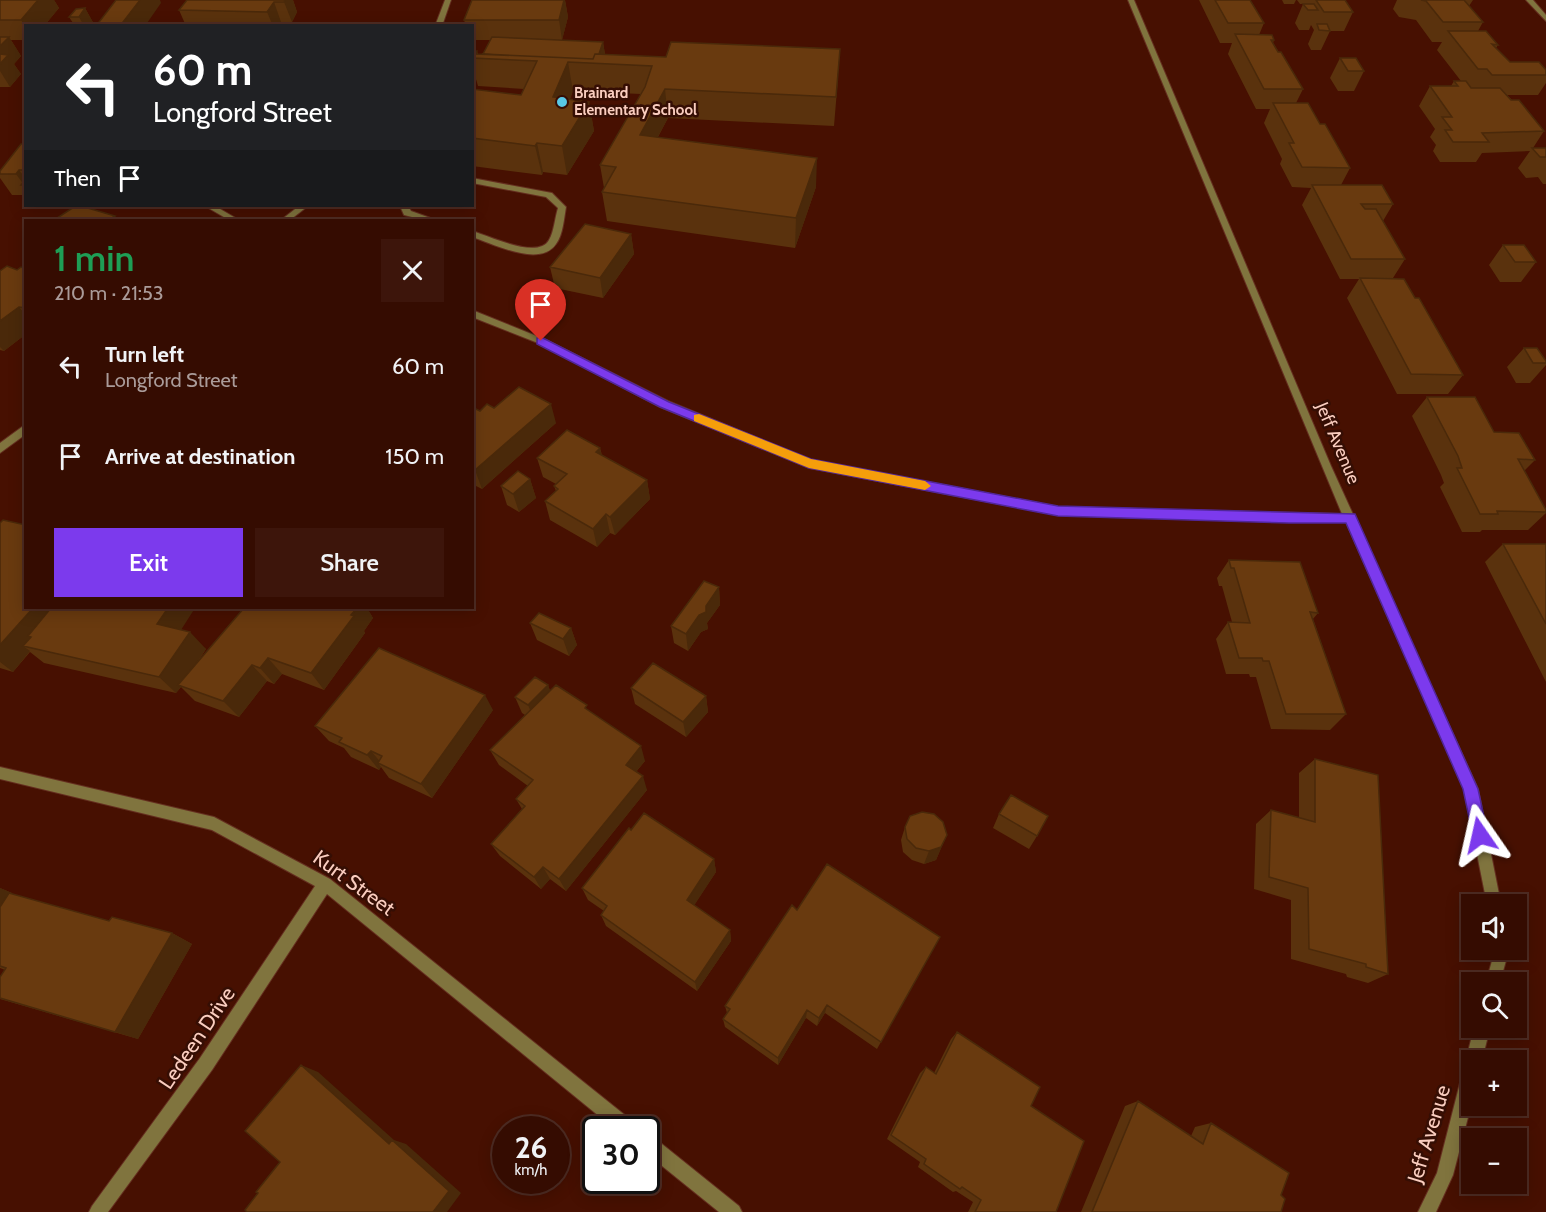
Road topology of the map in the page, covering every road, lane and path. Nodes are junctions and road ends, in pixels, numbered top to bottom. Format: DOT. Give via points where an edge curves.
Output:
graph roads {
  1 [pos="448,0"];
  2 [pos="1131,0"];
  3 [pos="1529,0"];
  4 [pos="1546,19"];
  5 [pos="439,24"];
  6 [pos="474,180"];
  7 [pos="210,207"];
  8 [pos="303,207"];
  9 [pos="404,207"];
  10 [pos="233,219"];
  11 [pos="286,219"];
  12 [pos="428,219"];
  13 [pos="474,235"];
  14 [pos="474,314"];
  15 [pos="24,430"];
  16 [pos="0,449"];
  17 [pos="1350,518"];
  18 [pos="0,773"];
  19 [pos="325,884"];
  20 [pos="1492,894"];
  21 [pos="1461,1112"];
  22 [pos="613,1116"];
  23 [pos="660,1153"];
  24 [pos="98,1212"];
  25 [pos="733,1212"];
  26 [pos="1427,1212"];
  1 -- 5 [label="street"];
  2 -- 17 [label="street, Jeff Avenue"];
  3 -- 4 [label="street"];
  6 -- 13 [label="street" via="549,195 562,207 553,242 543,251 528,252"];
  7 -- 10 [label="street"];
  8 -- 11 [label="street"];
  9 -- 12 [label="street" via="407,213"];
  14 -- 17 [label="street" via="541,341 664,405 809,464 1058,511"];
  15 -- 16 [label="street"];
  17 -- 20 [label="street, Jeff Avenue" via="1471,789"];
  18 -- 19 [label="street, Kurt Street" via="214,824"];
  19 -- 22 [label="street, Kurt Street"];
  19 -- 24 [label="street, Ledeen Drive" via="206,1064"];
  21 -- 26 [label="street, Jeff Avenue" via="1445,1175"];
  23 -- 25 [label="street"];
}
